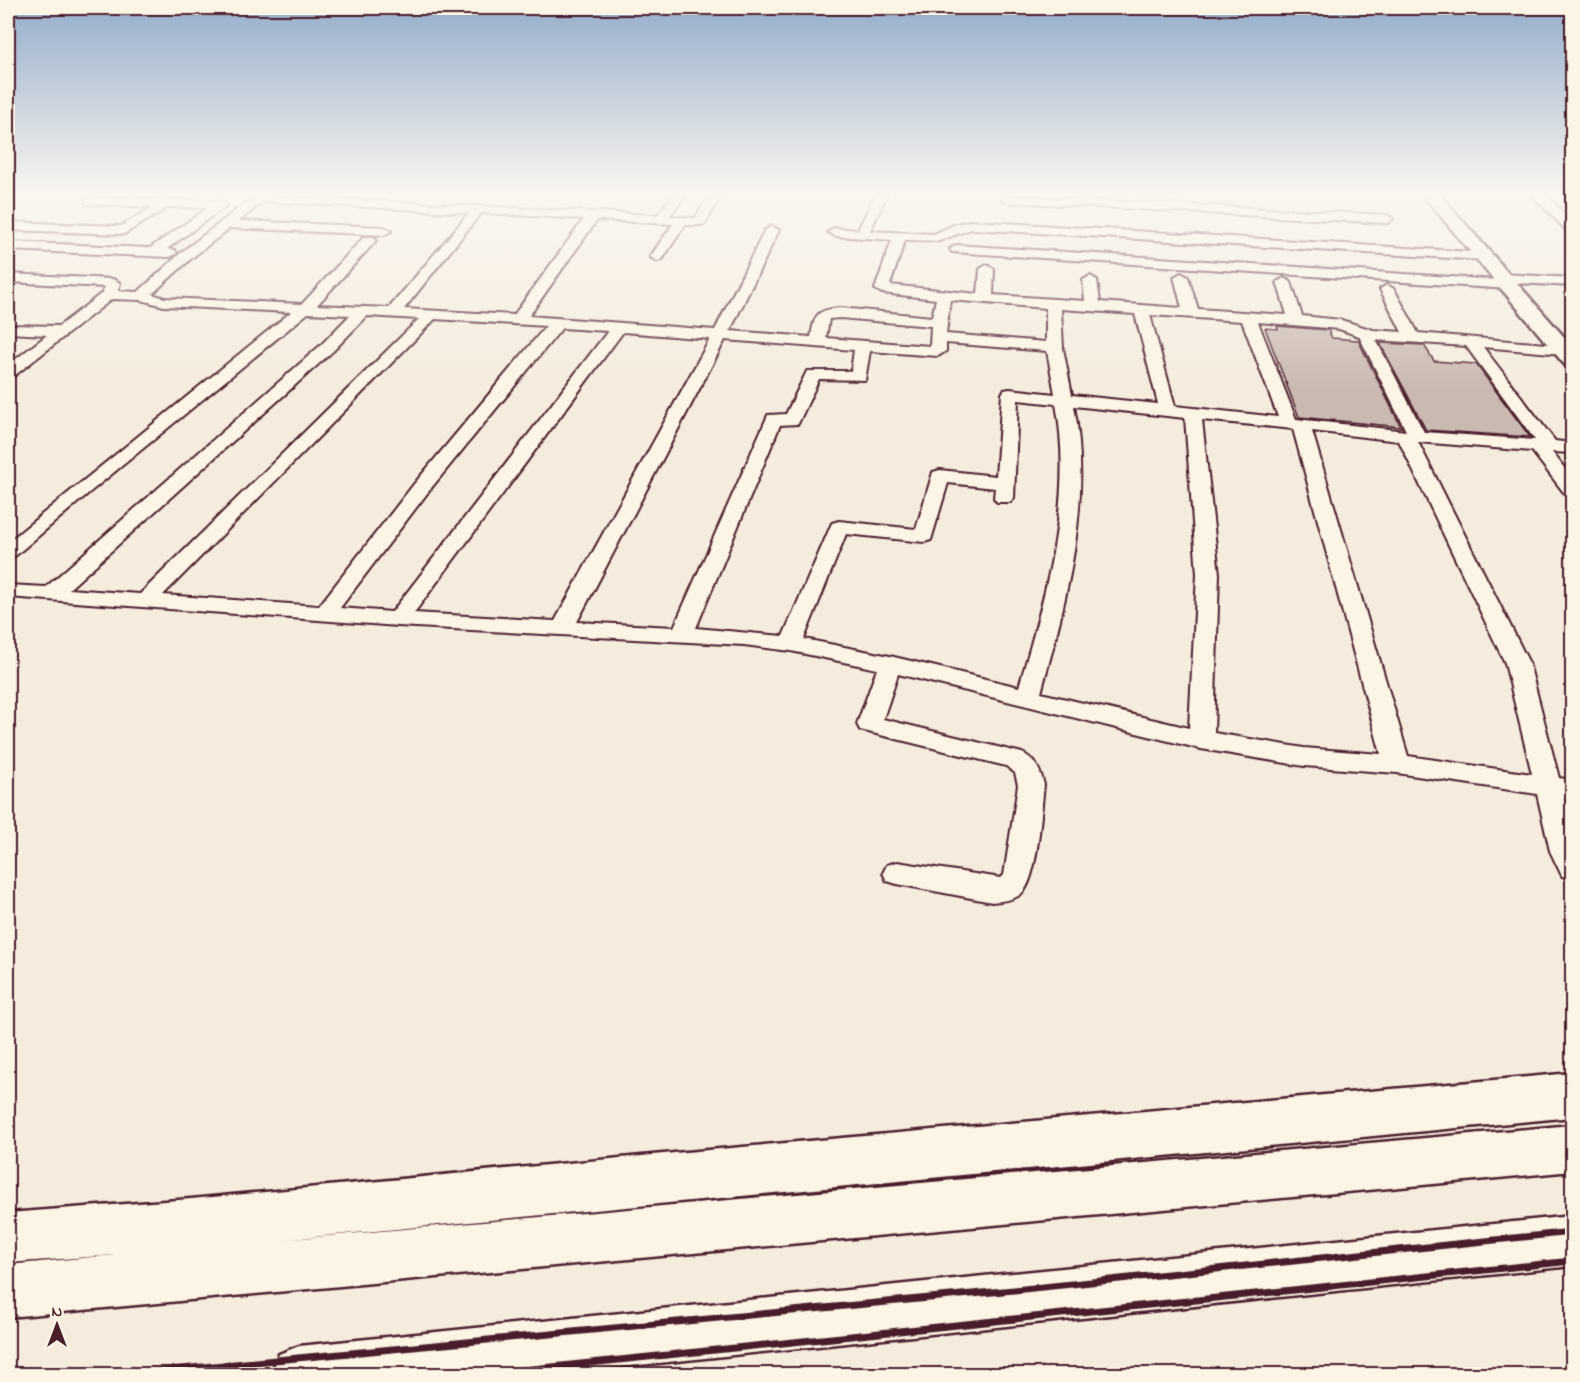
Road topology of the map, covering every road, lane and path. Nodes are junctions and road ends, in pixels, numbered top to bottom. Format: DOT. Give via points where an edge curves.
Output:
graph roads {
  1 [pos="182,259"];
  2 [pos="351,259"];
  3 [pos="437,259"];
  4 [pos="562,259"];
  5 [pos="757,259"];
  6 [pos="891,259"];
  7 [pos="1137,259"];
  8 [pos="1486,259"];
  9 [pos="987,269"];
  10 [pos="1181,277"];
  11 [pos="8,278"];
  12 [pos="1090,280"];
  13 [pos="1506,281"];
  14 [pos="1284,282"];
  15 [pos="1572,282"];
  16 [pos="882,289"];
  17 [pos="1387,289"];
  18 [pos="945,295"];
  19 [pos="109,296"];
  20 [pos="142,296"];
  21 [pos="985,298"];
  22 [pos="1053,302"];
  23 [pos="1093,305"];
  24 [pos="307,307"];
  25 [pos="1141,308"];
  26 [pos="364,310"];
  27 [pos="394,312"];
  28 [pos="1191,312"];
  29 [pos="432,314"];
  30 [pos="873,315"];
  31 [pos="1248,317"];
  32 [pos="519,320"];
  33 [pos="1296,320"];
  34 [pos="558,322"];
  35 [pos="620,327"];
  36 [pos="8,329"];
  37 [pos="939,330"];
  38 [pos="60,331"];
  39 [pos="1365,333"];
  40 [pos="720,335"];
  41 [pos="1412,337"];
  42 [pos="818,342"];
  43 [pos="1472,343"];
  44 [pos="863,345"];
  45 [pos="1054,347"];
  46 [pos="1568,354"];
  47 [pos="8,373"];
  48 [pos="1066,400"];
  49 [pos="1168,411"];
  50 [pos="1193,414"];
  51 [pos="1295,424"];
  52 [pos="1412,437"];
  53 [pos="1544,446"];
  54 [pos="1572,448"];
  55 [pos="1572,490"];
  56 [pos="8,552"];
  57 [pos="8,591"];
  58 [pos="52,593"];
  59 [pos="145,601"];
  60 [pos="325,613"];
  61 [pos="398,619"];
  62 [pos="562,628"];
  63 [pos="683,633"];
  64 [pos="791,644"];
  65 [pos="890,664"];
  66 [pos="1028,698"];
  67 [pos="1201,740"];
  68 [pos="1396,764"];
  69 [pos="1560,788"];
  70 [pos="1572,868"];
  71 [pos="897,873"];
  72 [pos="1572,1095"];
  73 [pos="1572,1148"];
  74 [pos="8,1238"];
  75 [pos="1572,1241"];
  76 [pos="8,1291"];
  77 [pos="299,1374"];
  1 -- 20 [label="street"];
  2 -- 24 [label="street"];
  3 -- 27 [label="street"];
  4 -- 32 [label="street"];
  5 -- 40 [label="street"];
  6 -- 16 [label="street"];
  7 -- 13 [label="street"];
  8 -- 13 [label="main road"];
  9 -- 21 [label="street"];
  10 -- 28 [label="street"];
  11 -- 19 [label="street" via="113,283"];
  12 -- 23 [label="street"];
  13 -- 15 [label="street"];
  13 -- 46 [label="main road"];
  14 -- 33 [label="street"];
  16 -- 18 [label="street"];
  16 -- 30 [label="street"];
  17 -- 41 [label="street"];
  18 -- 21 [label="street"];
  18 -- 37 [label="street"];
  19 -- 20 [label="street"];
  19 -- 38 [label="street"];
  20 -- 24 [label="street" via="164,302"];
  21 -- 22 [label="street"];
  22 -- 23 [label="street"];
  22 -- 45 [label="street"];
  23 -- 25 [label="street"];
  24 -- 26 [label="street"];
  24 -- 56 [label="street"];
  25 -- 28 [label="street"];
  25 -- 49 [label="street"];
  26 -- 27 [label="street"];
  26 -- 58 [label="street" via="327,348"];
  27 -- 29 [label="street"];
  28 -- 31 [label="street"];
  29 -- 32 [label="street"];
  29 -- 59 [label="street"];
  30 -- 37 [label="street"];
  30 -- 42 [label="street" via="826,314"];
  31 -- 33 [label="street"];
  31 -- 51 [label="street"];
  32 -- 34 [label="street"];
  33 -- 39 [label="street" via="1341,325"];
  34 -- 35 [label="street"];
  34 -- 60 [label="street" via="420,488"];
  35 -- 40 [label="street"];
  35 -- 61 [label="street"];
  36 -- 38 [label="street"];
  37 -- 44 [label="street" via="938,351"];
  37 -- 45 [label="street"];
  38 -- 47 [label="street"];
  39 -- 41 [label="street"];
  39 -- 52 [label="street"];
  40 -- 42 [label="street"];
  40 -- 62 [label="street"];
  41 -- 43 [label="street"];
  42 -- 44 [label="street"];
  43 -- 46 [label="street"];
  43 -- 53 [label="street"];
  44 -- 63 [label="street" via="859,376 813,374 792,420 774,419"];
  45 -- 48 [label="street"];
  48 -- 49 [label="street"];
  48 -- 64 [label="street" via="1010,394 1004,490 940,476 924,536 839,527"];
  48 -- 66 [label="street" via="1071,448 1069,508 1055,601"];
  49 -- 50 [label="street"];
  50 -- 51 [label="street"];
  50 -- 67 [label="street" via="1208,574"];
  51 -- 52 [label="street"];
  51 -- 68 [label="street"];
  52 -- 53 [label="street"];
  52 -- 69 [label="street" via="1517,663"];
  53 -- 54 [label="street"];
  53 -- 55 [label="street"];
  57 -- 58 [label="street"];
  58 -- 59 [label="street"];
  59 -- 60 [label="street"];
  60 -- 61 [label="street"];
  61 -- 62 [label="street"];
  62 -- 63 [label="street"];
  63 -- 64 [label="street"];
  64 -- 65 [label="street"];
  65 -- 66 [label="street"];
  65 -- 71 [label="street" via="869,724 1013,759 1024,765 1031,785 1018,876 1008,890"];
  66 -- 67 [label="street"];
  67 -- 68 [label="street" via="1304,757"];
  68 -- 69 [label="street"];
  69 -- 70 [label="street" via="1564,851"];
  72 -- 74 [label="main road"];
  73 -- 76 [label="main road"];
  75 -- 77 [label="main road"];
}
